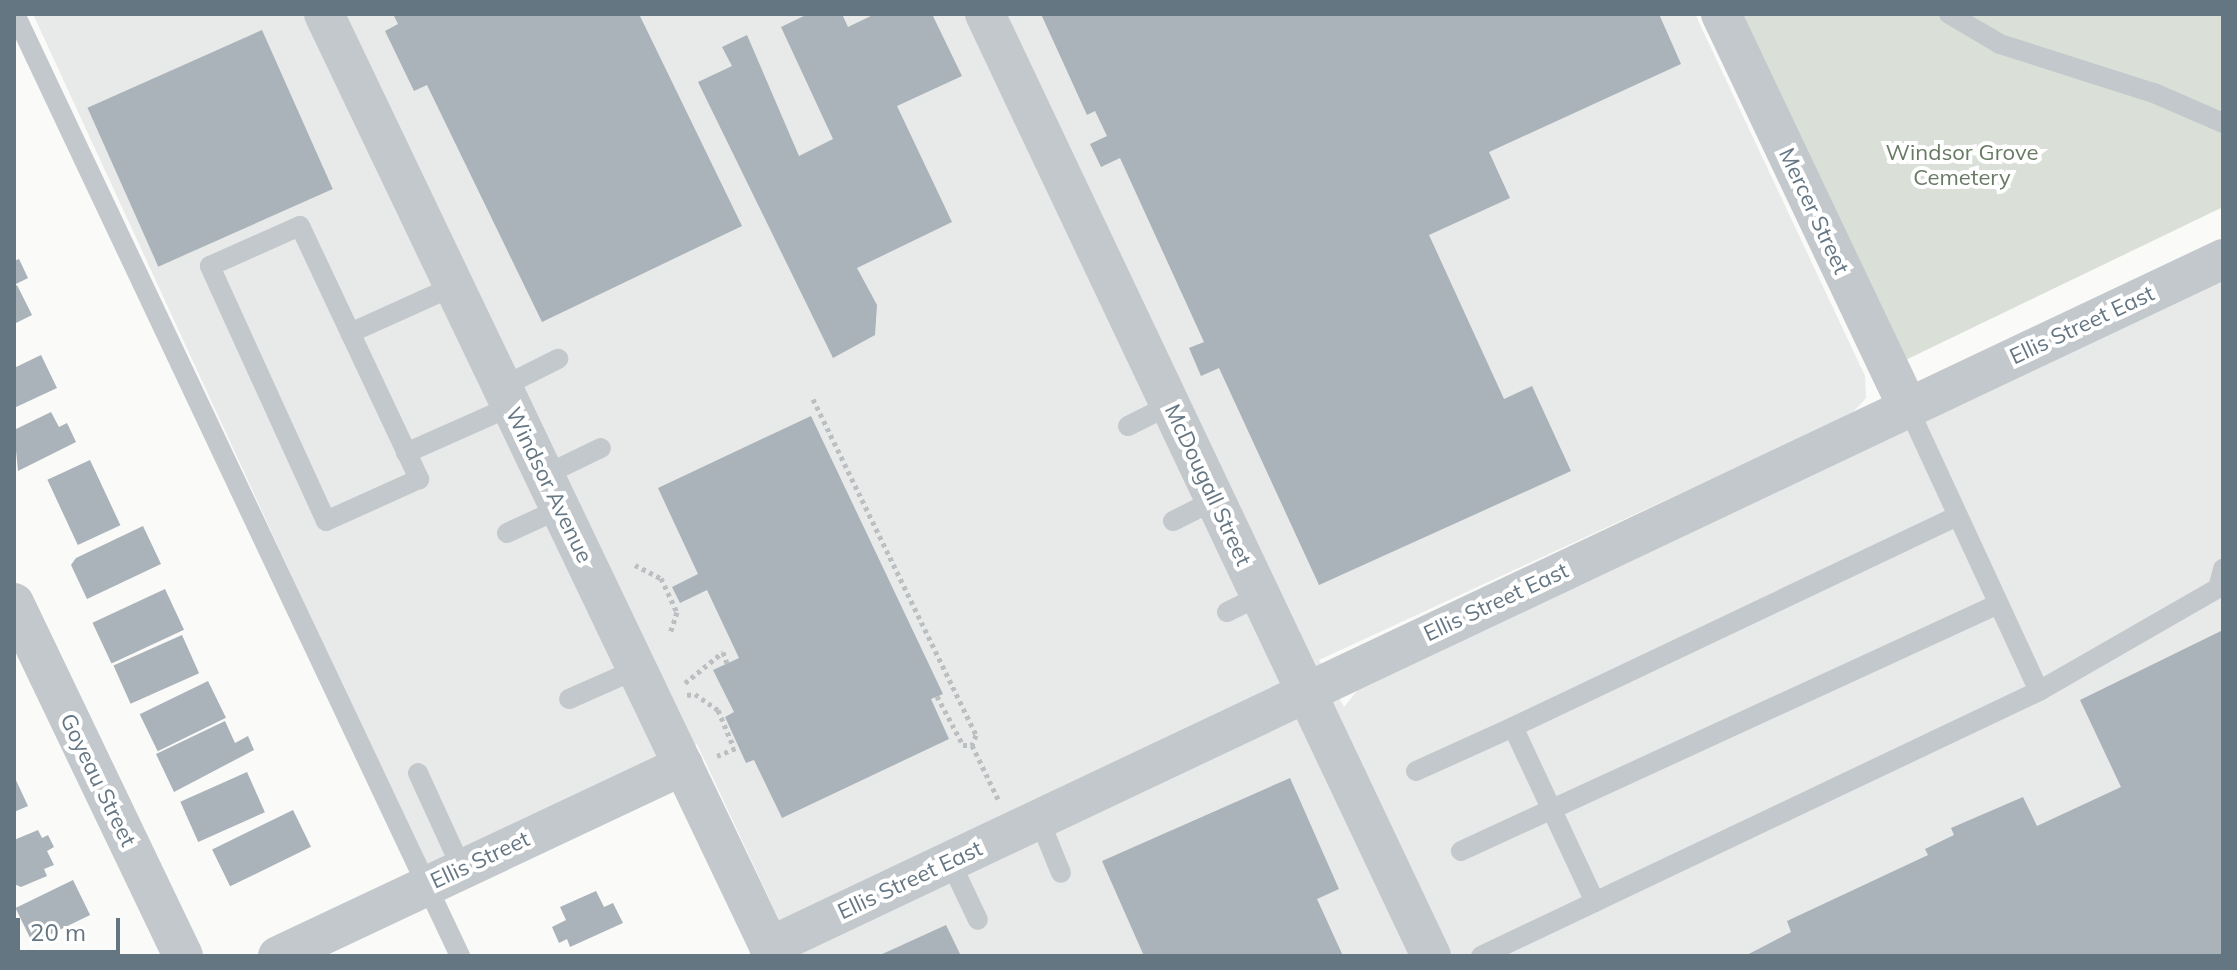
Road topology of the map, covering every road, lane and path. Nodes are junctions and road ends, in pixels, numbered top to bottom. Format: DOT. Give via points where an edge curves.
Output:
graph roads {
  1 [pos="15,14"];
  2 [pos="324,14"];
  3 [pos="985,14"];
  4 [pos="1721,14"];
  5 [pos="1949,14"];
  6 [pos="2223,123"];
  7 [pos="2223,259"];
  8 [pos="454,286"];
  9 [pos="350,333"];
  10 [pos="558,359"];
  11 [pos="507,397"];
  12 [pos="813,399"];
  13 [pos="1170,405"];
  14 [pos="1908,407"];
  15 [pos="1128,426"];
  16 [pos="601,448"];
  17 [pos="406,453"];
  18 [pos="553,491"];
  19 [pos="1215,500"];
  20 [pos="1958,516"];
  21 [pos="1173,521"];
  22 [pos="507,533"];
  23 [pos="635,565"];
  24 [pos="2223,569"];
  25 [pos="14,603"];
  26 [pos="1998,604"];
  27 [pos="670,633"];
  28 [pos="727,663"];
  29 [pos="637,669"];
  30 [pos="2039,691"];
  31 [pos="1306,693"];
  32 [pos="937,696"];
  33 [pos="569,699"];
  34 [pos="1513,727"];
  35 [pos="972,745"];
  36 [pos="696,762"];
  37 [pos="1416,771"];
  38 [pos="418,773"];
  39 [pos="1552,810"];
  40 [pos="1021,815"];
  41 [pos="1461,851"];
  42 [pos="950,861"];
  43 [pos="462,869"];
  44 [pos="1061,873"];
  45 [pos="426,885"];
  46 [pos="1595,902"];
  47 [pos="978,920"];
  48 [pos="1511,949"];
  49 [pos="772,951"];
  50 [pos="183,956"];
  51 [pos="278,956"];
  52 [pos="460,956"];
  53 [pos="1431,956"];
  54 [pos="1481,956"];
  1 -- 45 [label="lane"];
  2 -- 8 [label="street, Windsor Avenue"];
  3 -- 13 [label="street, McDougall Street"];
  4 -- 14 [label="street, Mercer Street"];
  5 -- 6 [label="lane" via="2000,44 2154,93"];
  7 -- 14 [label="street, Ellis Street East"];
  8 -- 9 [label="lane"];
  8 -- 11 [label="street, Windsor Avenue"];
  9 -- 17 [label="lane"];
  9 -- 17 [label="lane" via="300,226 210,266 326,521 419,479"];
  10 -- 11 [label="lane"];
  11 -- 17 [label="lane"];
  11 -- 18 [label="street, Windsor Avenue"];
  12 -- 35 [label="path" via="976,735"];
  13 -- 15 [label="lane"];
  13 -- 19 [label="street, McDougall Street"];
  14 -- 20 [label="lane"];
  14 -- 31 [label="street, Ellis Street East"];
  16 -- 18 [label="lane"];
  18 -- 22 [label="lane"];
  18 -- 29 [label="street, Windsor Avenue"];
  19 -- 21 [label="lane"];
  19 -- 31 [label="street, McDougall Street" via="1243,604"];
  20 -- 26 [label="lane"];
  20 -- 34 [label="lane"];
  23 -- 27 [label="path" via="661,578 677,612"];
  24 -- 30 [label="lane" via="2218,588"];
  25 -- 50 [label="street, Goyeau Street"];
  26 -- 30 [label="lane"];
  26 -- 39 [label="lane"];
  28 -- 36 [label="path" via="723,652 706,661 677,695 695,694 718,710 736,747"];
  29 -- 33 [label="lane"];
  29 -- 36 [label="street, Windsor Avenue"];
  30 -- 46 [label="lane"];
  31 -- 40 [label="street, Ellis Street East"];
  31 -- 53 [label="street, McDougall Street"];
  32 -- 35 [label="path" via="963,745"];
  34 -- 37 [label="lane"];
  34 -- 39 [label="lane"];
  35 -- 40 [label="path"];
  36 -- 43 [label="street, Ellis Street"];
  36 -- 49 [label="street, Windsor Avenue"];
  38 -- 43 [label="lane"];
  39 -- 41 [label="lane"];
  39 -- 46 [label="lane"];
  40 -- 42 [label="street, Ellis Street East"];
  40 -- 44 [label="lane"];
  42 -- 47 [label="lane"];
  42 -- 49 [label="street, Ellis Street East"];
  43 -- 45 [label="street, Ellis Street"];
  45 -- 51 [label="street, Ellis Street"];
  45 -- 52 [label="lane"];
  46 -- 48 [label="lane"];
  48 -- 54 [label="lane"];
}
